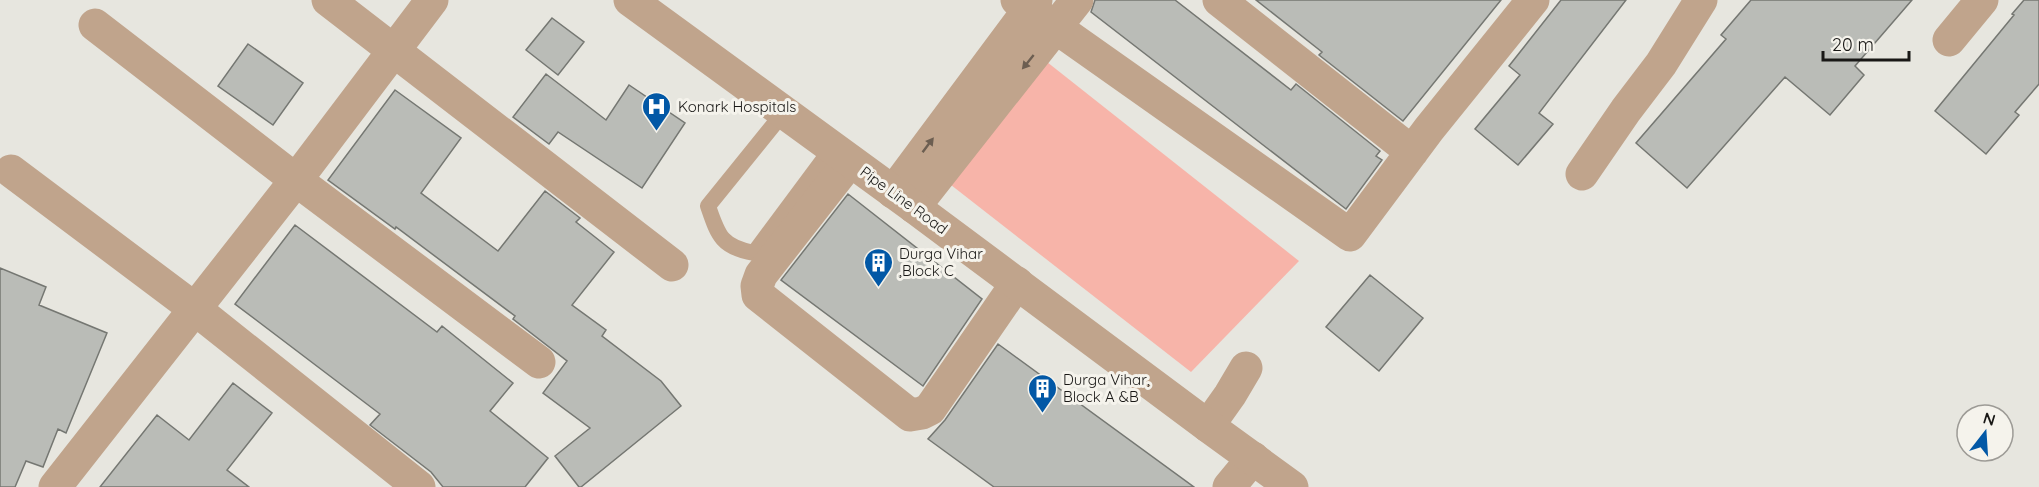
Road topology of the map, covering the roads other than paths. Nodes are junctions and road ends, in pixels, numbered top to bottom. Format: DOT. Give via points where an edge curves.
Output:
graph roads {
  1 [pos="328,0"];
  2 [pos="432,0"];
  3 [pos="630,0"];
  4 [pos="1077,0"];
  5 [pos="1219,0"];
  6 [pos="1533,0"];
  7 [pos="1701,0"];
  8 [pos="1982,0"];
  9 [pos="1034,9"];
  10 [pos="95,25"];
  11 [pos="1949,40"];
  12 [pos="394,50"];
  13 [pos="784,112"];
  14 [pos="1412,152"];
  15 [pos="841,154"];
  16 [pos="11,171"];
  17 [pos="1582,174"];
  18 [pos="296,180"];
  19 [pos="904,199"];
  20 [pos="672,265"];
  21 [pos="1017,283"];
  22 [pos="195,309"];
  23 [pos="539,362"];
  24 [pos="1246,368"];
  25 [pos="1208,426"];
  26 [pos="1253,458"];
  27 [pos="56,487"];
  28 [pos="419,487"];
  29 [pos="1229,487"];
  30 [pos="1292,487"];
  1 -- 12 [label="street"];
  2 -- 12 [label="street"];
  3 -- 13 [label="street, Pipe Line Road"];
  4 -- 9 [label="street"];
  5 -- 14 [label="street"];
  6 -- 14 [label="street"];
  7 -- 17 [label="street" via="1661,64"];
  8 -- 11 [label="street"];
  9 -- 14 [label="street" via="1350,235"];
  19 -- 9 [label="street, one-way"];
  9 -- 19 [label="street, one-way" via="954,154"];
  10 -- 18 [label="street"];
  12 -- 18 [label="street"];
  12 -- 20 [label="street"];
  13 -- 15 [label="street, Pipe Line Road"];
  13 -- 15 [label="lane" via="708,206 717,234 736,250 754,253"];
  15 -- 19 [label="street, Pipe Line Road"];
  15 -- 21 [label="street" via="761,275 758,295 910,415 930,409"];
  16 -- 22 [label="street"];
  18 -- 22 [label="street"];
  18 -- 23 [label="street"];
  19 -- 21 [label="street, Pipe Line Road"];
  21 -- 25 [label="street, Pipe Line Road"];
  22 -- 27 [label="street"];
  22 -- 28 [label="street"];
  24 -- 25 [label="street"];
  25 -- 26 [label="street, Pipe Line Road"];
  26 -- 29 [label="street"];
  26 -- 30 [label="street, Pipe Line Road"];
}
